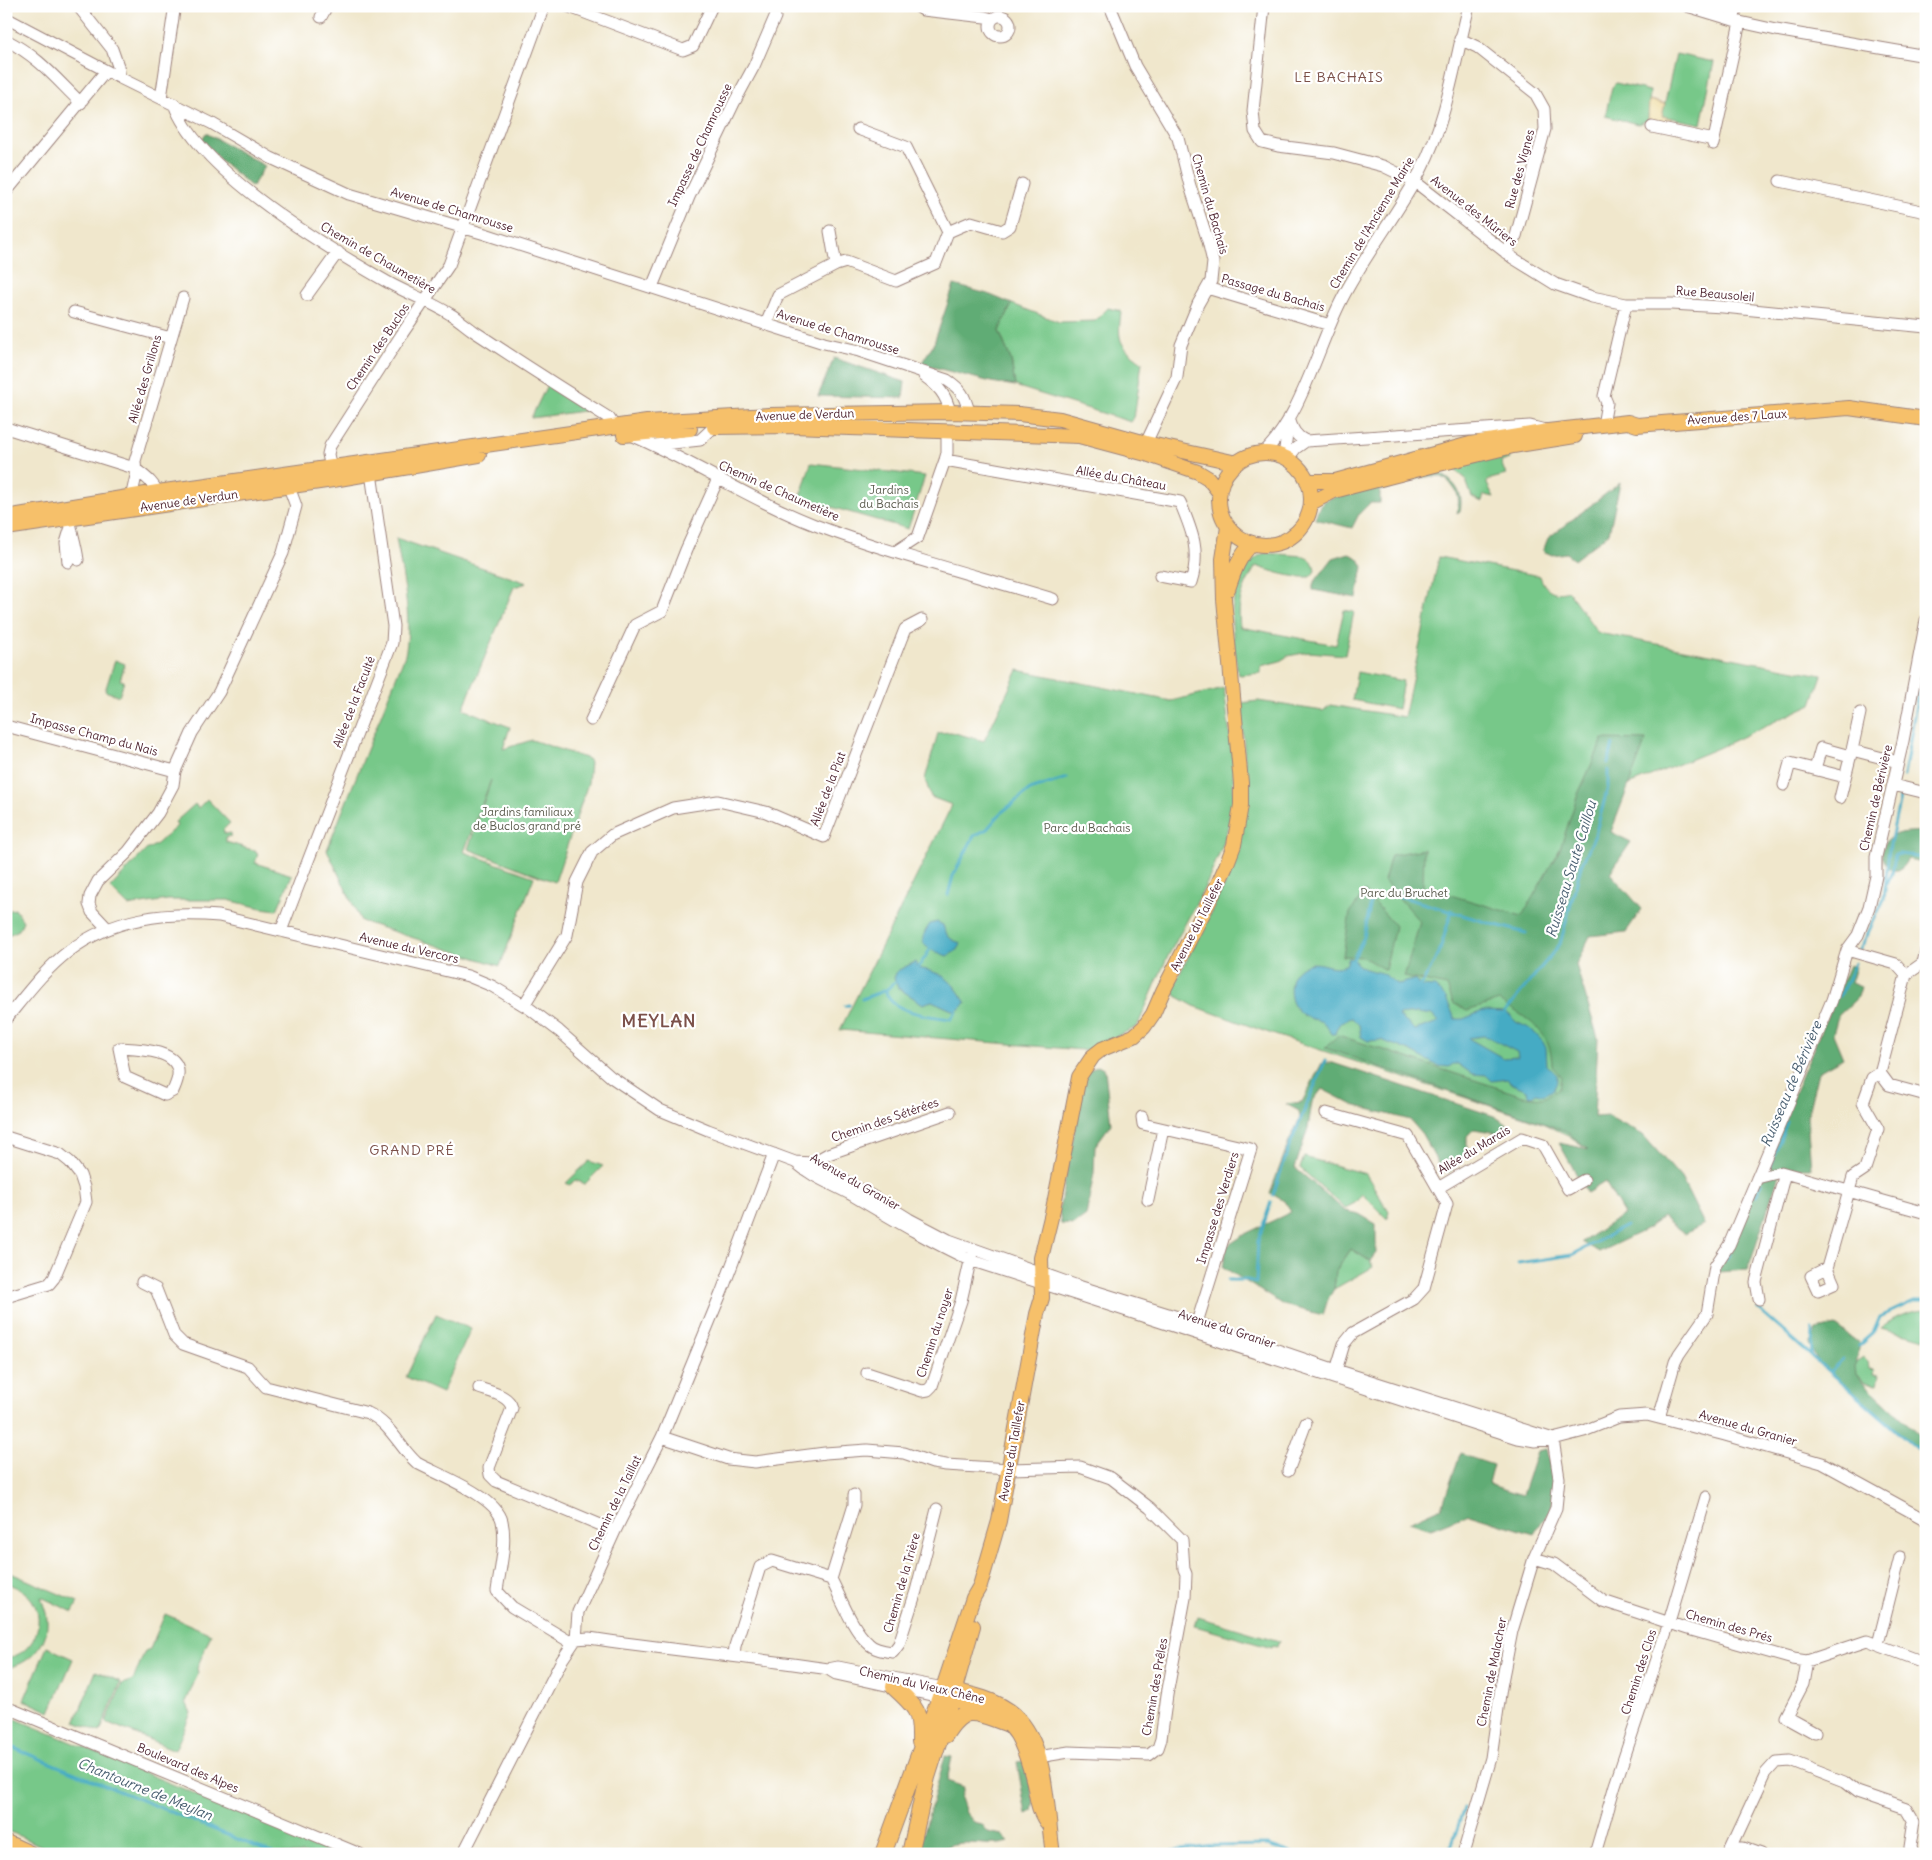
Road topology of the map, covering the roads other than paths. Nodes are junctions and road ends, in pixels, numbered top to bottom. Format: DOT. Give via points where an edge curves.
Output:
graph roads {
  1 [pos="78,6"];
  2 [pos="327,6"];
  3 [pos="544,6"];
  4 [pos="567,6"];
  5 [pos="712,6"];
  6 [pos="917,6"];
  7 [pos="1110,6"];
  8 [pos="1264,6"];
  9 [pos="1469,6"];
  10 [pos="1687,6"];
  11 [pos="1737,6"];
  12 [pos="174,12"];
  13 [pos="321,17"];
  14 [pos="775,17"];
  15 [pos="6,18"];
  16 [pos="992,19"];
  17 [pos="1737,21"];
  18 [pos="1460,38"];
  19 [pos="6,40"];
  20 [pos="1926,56"];
  21 [pos="106,71"];
  22 [pos="120,78"];
  23 [pos="161,98"];
  24 [pos="81,102"];
  25 [pos="174,104"];
  26 [pos="1652,127"];
  27 [pos="858,129"];
  28 [pos="1780,181"];
  29 [pos="1414,182"];
  30 [pos="1022,184"];
  31 [pos="6,192"];
  32 [pos="1926,212"];
  33 [pos="462,227"];
  34 [pos="830,231"];
  35 [pos="948,232"];
  36 [pos="338,252"];
  37 [pos="1506,253"];
  38 [pos="836,265"];
  39 [pos="652,287"];
  40 [pos="1207,288"];
  41 [pos="307,295"];
  42 [pos="183,298"];
  43 [pos="425,302"];
  44 [pos="1626,304"];
  45 [pos="74,312"];
  46 [pos="766,324"];
  47 [pos="1330,325"];
  48 [pos="1926,327"];
  49 [pos="171,338"];
  50 [pos="914,370"];
  51 [pos="950,412"];
  52 [pos="969,412"];
  53 [pos="1290,418"];
  54 [pos="1926,419"];
  55 [pos="1603,424"];
  56 [pos="1637,425"];
  57 [pos="616,427"];
  58 [pos="714,427"];
  59 [pos="6,428"];
  60 [pos="1548,431"];
  61 [pos="954,433"];
  62 [pos="630,434"];
  63 [pos="1306,441"];
  64 [pos="1146,443"];
  65 [pos="654,445"];
  66 [pos="1263,453"];
  67 [pos="946,457"];
  68 [pos="1287,459"];
  69 [pos="1237,463"];
  70 [pos="134,468"];
  71 [pos="371,468"];
  72 [pos="332,474"];
  73 [pos="718,479"];
  74 [pos="1307,481"];
  75 [pos="289,487"];
  76 [pos="1219,492"];
  77 [pos="131,498"];
  78 [pos="160,499"];
  79 [pos="1311,503"];
  80 [pos="6,517"];
  81 [pos="69,519"];
  82 [pos="1228,527"];
  83 [pos="6,528"];
  84 [pos="1253,544"];
  85 [pos="896,552"];
  86 [pos="73,561"];
  87 [pos="1160,576"];
  88 [pos="1053,599"];
  89 [pos="1224,599"];
  90 [pos="922,620"];
  91 [pos="1926,620"];
  92 [pos="1860,713"];
  93 [pos="591,720"];
  94 [pos="6,726"];
  95 [pos="1851,753"];
  96 [pos="1898,762"];
  97 [pos="1815,770"];
  98 [pos="175,771"];
  99 [pos="1845,777"];
  100 [pos="1893,785"];
  101 [pos="1784,786"];
  102 [pos="1926,793"];
  103 [pos="1840,798"];
  104 [pos="108,929"];
  105 [pos="281,931"];
  106 [pos="1847,950"];
  107 [pos="1926,950"];
  108 [pos="1924,963"];
  109 [pos="1906,975"];
  110 [pos="524,1005"];
  111 [pos="6,1020"];
  112 [pos="118,1048"];
  113 [pos="1880,1073"];
  114 [pos="1926,1095"];
  115 [pos="950,1112"];
  116 [pos="1326,1113"];
  117 [pos="1142,1117"];
  118 [pos="1163,1129"];
  119 [pos="6,1137"];
  120 [pos="774,1154"];
  121 [pos="795,1162"];
  122 [pos="809,1168"];
  123 [pos="1785,1174"];
  124 [pos="1757,1178"];
  125 [pos="1584,1180"];
  126 [pos="1438,1188"];
  127 [pos="1849,1190"];
  128 [pos="1148,1200"];
  129 [pos="1926,1213"];
  130 [pos="972,1254"];
  131 [pos="1827,1268"];
  132 [pos="1042,1279"];
  133 [pos="142,1282"];
  134 [pos="6,1297"];
  135 [pos="1759,1299"];
  136 [pos="1195,1328"];
  137 [pos="867,1373"];
  138 [pos="1335,1374"];
  139 [pos="479,1388"];
  140 [pos="1660,1418"];
  141 [pos="1306,1422"];
  142 [pos="662,1437"];
  143 [pos="1553,1438"];
  144 [pos="1009,1469"];
  145 [pos="1288,1472"];
  146 [pos="854,1495"];
  147 [pos="1706,1497"];
  148 [pos="937,1509"];
  149 [pos="1926,1520"];
  150 [pos="616,1531"];
  151 [pos="1534,1558"];
  152 [pos="1900,1558"];
  153 [pos="831,1579"];
  154 [pos="1668,1622"];
  155 [pos="574,1641"];
  156 [pos="1878,1644"];
  157 [pos="734,1656"];
  158 [pos="1807,1661"];
  159 [pos="1926,1663"];
  160 [pos="828,1669"];
  161 [pos="894,1687"];
  162 [pos="947,1693"];
  163 [pos="6,1707"];
  164 [pos="1006,1723"];
  165 [pos="1815,1733"];
  166 [pos="937,1747"];
  167 [pos="920,1752"];
  168 [pos="1038,1757"];
  169 [pos="1049,1825"];
  170 [pos="6,1843"];
  171 [pos="1729,1851"];
  172 [pos="30,1854"];
  173 [pos="360,1854"];
  174 [pos="464,1854"];
  175 [pos="884,1854"];
  176 [pos="910,1854"];
  177 [pos="1053,1854"];
  178 [pos="1463,1854"];
  179 [pos="1595,1854"];
  180 [pos="1760,1854"];
  181 [pos="1912,1854"];
  1 -- 22 [label="street" via="112,49"];
  2 -- 13 [label="street"];
  3 -- 33 [label="street, Chemin des Buclos"];
  4 -- 5 [label="street" via="683,50 693,46"];
  6 -- 16 [label="street" via="923,10"];
  7 -- 40 [label="street, Chemin du Bachais" via="1135,66 1178,138 1213,262"];
  8 -- 29 [label="street, Avenue des Mûriers" via="1253,111 1255,131 1262,142 1343,155 1383,166"];
  9 -- 18 [label="street, Chemin de l'Ancienne Mairie"];
  10 -- 17 [label="street"];
  11 -- 17 [label="street"];
  12 -- 23 [label="street"];
  14 -- 39 [label="street, Impasse de Chamrousse" via="689,197"];
  15 -- 21 [label="street, Avenue de Chamrousse"];
  17 -- 20 [label="street"];
  17 -- 26 [label="street" via="1713,142"];
  18 -- 29 [label="street, Chemin de l'Ancienne Mairie" via="1442,118"];
  18 -- 37 [label="street, Rue des Vignes" via="1477,47 1535,93 1544,109 1545,129 1516,236"];
  19 -- 24 [label="street" via="36,58"];
  21 -- 22 [label="street, Avenue de Chamrousse"];
  21 -- 24 [label="street"];
  22 -- 23 [label="street, Avenue de Chamrousse"];
  23 -- 25 [label="street, Avenue de Chamrousse"];
  24 -- 31 [label="street"];
  25 -- 33 [label="street, Avenue de Chamrousse" via="272,158 340,190"];
  25 -- 36 [label="street, Chemin de Chaumetière" via="190,134 234,179 300,229"];
  27 -- 35 [label="street" via="906,147"];
  28 -- 32 [label="street"];
  29 -- 37 [label="street, Avenue des Mûriers"];
  29 -- 47 [label="street, Chemin de l'Ancienne Mairie"];
  30 -- 35 [label="street" via="1010,226 1002,231 971,222"];
  33 -- 39 [label="street, Avenue de Chamrousse"];
  33 -- 43 [label="street, Chemin des Buclos" via="449,265"];
  34 -- 38 [label="street"];
  35 -- 38 [label="street" via="936,263 896,281 846,262"];
  36 -- 41 [label="street"];
  36 -- 43 [label="street, Chemin de Chaumetière"];
  37 -- 44 [label="street, Avenue des Mûriers" via="1555,284"];
  38 -- 46 [label="street" via="778,294"];
  39 -- 46 [label="street, Avenue de Chamrousse"];
  40 -- 47 [label="street, Passage du Bachais"];
  40 -- 64 [label="street, Chemin du Bachais" via="1181,345 1177,376"];
  42 -- 49 [label="street, Allée des Grillons"];
  43 -- 57 [label="street, Chemin de Chaumetière" via="450,314 588,404 609,418"];
  43 -- 72 [label="street, Chemin des Buclos" via="330,446"];
  44 -- 48 [label="street, Rue Beausoleil" via="1723,307"];
  44 -- 55 [label="street" via="1604,396"];
  45 -- 49 [label="street"];
  46 -- 50 [label="street, Avenue de Chamrousse"];
  47 -- 53 [label="street, Chemin de l'Ancienne Mairie"];
  49 -- 70 [label="street, Allée des Grillons"];
  50 -- 51 [label="street, Avenue de Chamrousse" via="938,386"];
  50 -- 52 [label="street, Avenue de Chamrousse" via="947,380 958,388"];
  51 -- 52 [label="main road, Avenue de Verdun"];
  51 -- 57 [label="main road, Avenue de Verdun" via="769,415"];
  51 -- 61 [label="main road"];
  52 -- 61 [label="main road"];
  52 -- 64 [label="main road, Avenue de Verdun" via="1060,419"];
  53 -- 63 [label="street" via="1292,428 1300,439"];
  53 -- 66 [label="street, Chemin de l'Ancienne Mairie"];
  53 -- 68 [label="street, Chemin de l'Ancienne Mairie" via="1284,449"];
  54 -- 56 [label="main road, Avenue des 7 Laux" via="1849,408"];
  55 -- 56 [label="main road, Avenue des 7 Laux" via="1628,422"];
  55 -- 60 [label="main road, Avenue des 7 Laux"];
  56 -- 79 [label="main road" via="1496,451 1334,491"];
  57 -- 71 [label="main road, Avenue de Verdun"];
  58 -- 61 [label="main road, Avenue de Verdun" via="792,426"];
  58 -- 62 [label="main road, Avenue de Verdun"];
  58 -- 65 [label="street" via="700,440"];
  59 -- 70 [label="street"];
  60 -- 63 [label="street, Avenue des 7 Laux" via="1530,426"];
  60 -- 74 [label="main road, Avenue des 7 Laux" via="1470,444 1335,481"];
  61 -- 67 [label="street"];
  61 -- 76 [label="main road, Avenue de Verdun" via="1079,436 1198,472 1208,478"];
  62 -- 65 [label="street, Chemin de Chaumetière"];
  62 -- 71 [label="main road, Avenue de Verdun"];
  63 -- 68 [label="street"];
  64 -- 69 [label="main road, Avenue de Verdun"];
  65 -- 73 [label="street, Chemin de Chaumetière"];
  66 -- 68 [label="main road"];
  66 -- 69 [label="main road"];
  67 -- 85 [label="street" via="918,537"];
  67 -- 87 [label="street, Allée du Château" via="1180,502 1197,554 1195,569 1191,582"];
  68 -- 74 [label="main road"];
  69 -- 76 [label="main road" via="1227,472"];
  70 -- 77 [label="street, Allée des Grillons" via="136,476"];
  70 -- 78 [label="street" via="150,480"];
  71 -- 72 [label="main road, Avenue de Verdun"];
  71 -- 105 [label="street, Allée de la Faculté" via="392,643"];
  72 -- 75 [label="main road, Avenue de Verdun"];
  72 -- 78 [label="main road, Avenue de Verdun"];
  73 -- 85 [label="street, Chemin de Chaumetière" via="814,524"];
  73 -- 93 [label="street" via="662,611 635,626"];
  74 -- 79 [label="main road"];
  75 -- 78 [label="main road, Avenue de Verdun"];
  75 -- 98 [label="street" via="296,506 283,553 219,692 192,733"];
  76 -- 82 [label="main road" via="1221,511"];
  77 -- 78 [label="main road, Avenue de Verdun"];
  77 -- 81 [label="main road, Avenue de Verdun"];
  78 -- 81 [label="main road, Avenue de Verdun"];
  79 -- 84 [label="main road" via="1307,518 1292,536 1277,544"];
  80 -- 81 [label="main road, Avenue de Verdun"];
  81 -- 83 [label="main road, Avenue de Verdun"];
  81 -- 86 [label="street" via="76,543"];
  82 -- 84 [label="main road"];
  82 -- 89 [label="main road, Avenue du Taillefer" via="1223,559"];
  84 -- 89 [label="main road, Avenue du Taillefer" via="1244,551 1236,566"];
  85 -- 88 [label="street, Chemin de Chaumetière"];
  89 -- 132 [label="main road, Avenue du Taillefer" via="1242,783 1234,845 1153,1014 1134,1036 1093,1056 1079,1076 1041,1258"];
  90 -- 110 [label="street, Allée de la Piat" via="905,630 824,837 766,812 718,801 673,808 612,835 592,852 577,882 567,935"];
  91 -- 96 [label="street, Chemin de Bérivière"];
  92 -- 95 [label="street"];
  94 -- 98 [label="street, Impasse Champ du Nais"];
  95 -- 96 [label="street"];
  95 -- 97 [label="street" via="1821,748"];
  95 -- 99 [label="street"];
  96 -- 100 [label="street, Chemin de Bérivière"];
  97 -- 99 [label="street"];
  97 -- 101 [label="street" via="1790,763"];
  98 -- 104 [label="street" via="173,785 158,813 128,852 98,881 90,896 92,912"];
  99 -- 103 [label="street"];
  100 -- 102 [label="street"];
  100 -- 106 [label="street, Chemin de Bérivière" via="1876,857 1870,907 1858,935"];
  104 -- 105 [label="street, Avenue du Vercors" via="160,915 189,914 219,916"];
  104 -- 111 [label="street, Avenue du Vercors" via="69,950 35,984"];
  105 -- 110 [label="street, Avenue du Vercors" via="468,976"];
  106 -- 109 [label="street" via="1896,964"];
  106 -- 124 [label="street, Chemin de Bérivière" via="1832,1000"];
  107 -- 108 [label="street"];
  108 -- 109 [label="street"];
  109 -- 113 [label="street"];
  110 -- 120 [label="street, Avenue du Vercors" via="644,1100 680,1119"];
  112 -- 112 [label="street" via="168,1055 179,1074 173,1090 164,1095 125,1077"];
  113 -- 114 [label="street" via="1889,1085"];
  113 -- 127 [label="street" via="1872,1078 1863,1102 1878,1129 1865,1169 1853,1177"];
  115 -- 122 [label="street, Chemin des Sétérées" via="831,1153"];
  116 -- 126 [label="street" via="1408,1136"];
  117 -- 118 [label="street, Impasse des Verdiers" via="1143,1124"];
  118 -- 128 [label="street"];
  118 -- 136 [label="street, Impasse des Verdiers" via="1251,1149"];
  119 -- 134 [label="street" via="60,1154 70,1162 80,1175 86,1202 49,1284"];
  120 -- 121 [label="street, Avenue du Vercors"];
  120 -- 142 [label="street, Chemin de la Taillat"];
  121 -- 122 [label="street, Avenue du Granier"];
  122 -- 130 [label="street, Avenue du Granier" via="925,1238"];
  123 -- 124 [label="street" via="1781,1172"];
  123 -- 127 [label="street"];
  123 -- 135 [label="street" via="1756,1282"];
  124 -- 140 [label="street, Chemin de Bérivière" via="1729,1245 1715,1266 1707,1314 1679,1354"];
  125 -- 126 [label="street, Allée du Marais" via="1568,1189 1543,1145 1522,1138"];
  126 -- 138 [label="street" via="1447,1204 1424,1288 1414,1299 1352,1333 1344,1344"];
  127 -- 129 [label="street"];
  127 -- 131 [label="street"];
  130 -- 132 [label="street, Avenue du Granier"];
  130 -- 137 [label="street, Chemin du noyer" via="961,1301 932,1386 922,1391"];
  132 -- 136 [label="street, Avenue du Granier" via="1141,1307"];
  132 -- 144 [label="main road, Avenue du Taillefer" via="1042,1298 1036,1314"];
  133 -- 155 [label="street" via="156,1289 174,1334 183,1344 248,1367 266,1387 378,1418 417,1464 484,1497 502,1520 503,1545 497,1591 512,1607"];
  136 -- 138 [label="street, Avenue du Granier"];
  138 -- 143 [label="street, Avenue du Granier"];
  139 -- 150 [label="street" via="507,1399 512,1408 489,1468 490,1475 496,1481"];
  140 -- 143 [label="street, Avenue du Granier" via="1637,1414 1619,1417 1584,1431"];
  140 -- 149 [label="street, Avenue du Granier" via="1822,1463"];
  141 -- 145 [label="street"];
  142 -- 144 [label="street, Chemin des Prêles" via="728,1459 755,1462 867,1450 904,1453 933,1464"];
  142 -- 150 [label="street, Chemin de la Taillat"];
  143 -- 151 [label="street, Chemin de Malacher" via="1559,1478 1556,1508"];
  144 -- 162 [label="main road, Avenue du Taillefer" via="999,1521 980,1586 972,1598"];
  144 -- 168 [label="street, Chemin des Prêles" via="1080,1467 1111,1478 1150,1508 1182,1540 1186,1574 1185,1598 1158,1748 1149,1755 1069,1752"];
  146 -- 153 [label="street"];
  147 -- 154 [label="street, Chemin des Clos"];
  148 -- 153 [label="street, Chemin de la Trière" via="916,1591 899,1644 893,1652 868,1644"];
  150 -- 155 [label="street, Chemin de la Taillat" via="578,1612"];
  151 -- 154 [label="street, Chemin des Prés" via="1554,1564 1603,1601"];
  151 -- 178 [label="street, Chemin de Malacher" via="1512,1631 1491,1758"];
  152 -- 156 [label="street"];
  153 -- 157 [label="street" via="772,1561 760,1567"];
  154 -- 158 [label="street, Chemin des Prés"];
  154 -- 179 [label="street, Chemin des Clos"];
  155 -- 157 [label="street, Chemin du Vieux Chêne" via="590,1638"];
  155 -- 174 [label="street, Chemin de la Taillat"];
  156 -- 158 [label="street" via="1867,1640"];
  156 -- 159 [label="street"];
  157 -- 160 [label="street, Chemin du Vieux Chêne"];
  158 -- 165 [label="street" via="1803,1684 1786,1717"];
  160 -- 161 [label="street, Chemin du Vieux Chêne" via="836,1674"];
  160 -- 162 [label="street, Chemin du Vieux Chêne" via="838,1667"];
  161 -- 162 [label="street, Chemin du Vieux Chêne"];
  161 -- 167 [label="highway" via="918,1713"];
  162 -- 164 [label="main road, Chemin du Vieux Chêne"];
  162 -- 166 [label="highway"];
  162 -- 167 [label="highway"];
  162 -- 168 [label="main road, Chemin du Vieux Chêne" via="991,1701 1015,1716 1029,1734"];
  163 -- 173 [label="street, Boulevard des Alpes"];
  164 -- 166 [label="highway" via="966,1713 956,1719"];
  164 -- 169 [label="main road, Chemin du Vieux Chêne" via="1018,1736 1031,1771 1041,1817"];
  166 -- 176 [label="highway"];
  167 -- 175 [label="highway"];
  168 -- 169 [label="main road, Chemin du Vieux Chêne"];
  169 -- 177 [label="main road, Chemin du Vieux Chêne"];
  170 -- 172 [label="highway"];
  171 -- 180 [label="street" via="1744,1848"];
  171 -- 181 [label="street" via="1766,1773 1776,1762 1790,1761 1844,1782 1857,1792 1907,1809 1914,1821"];
}
